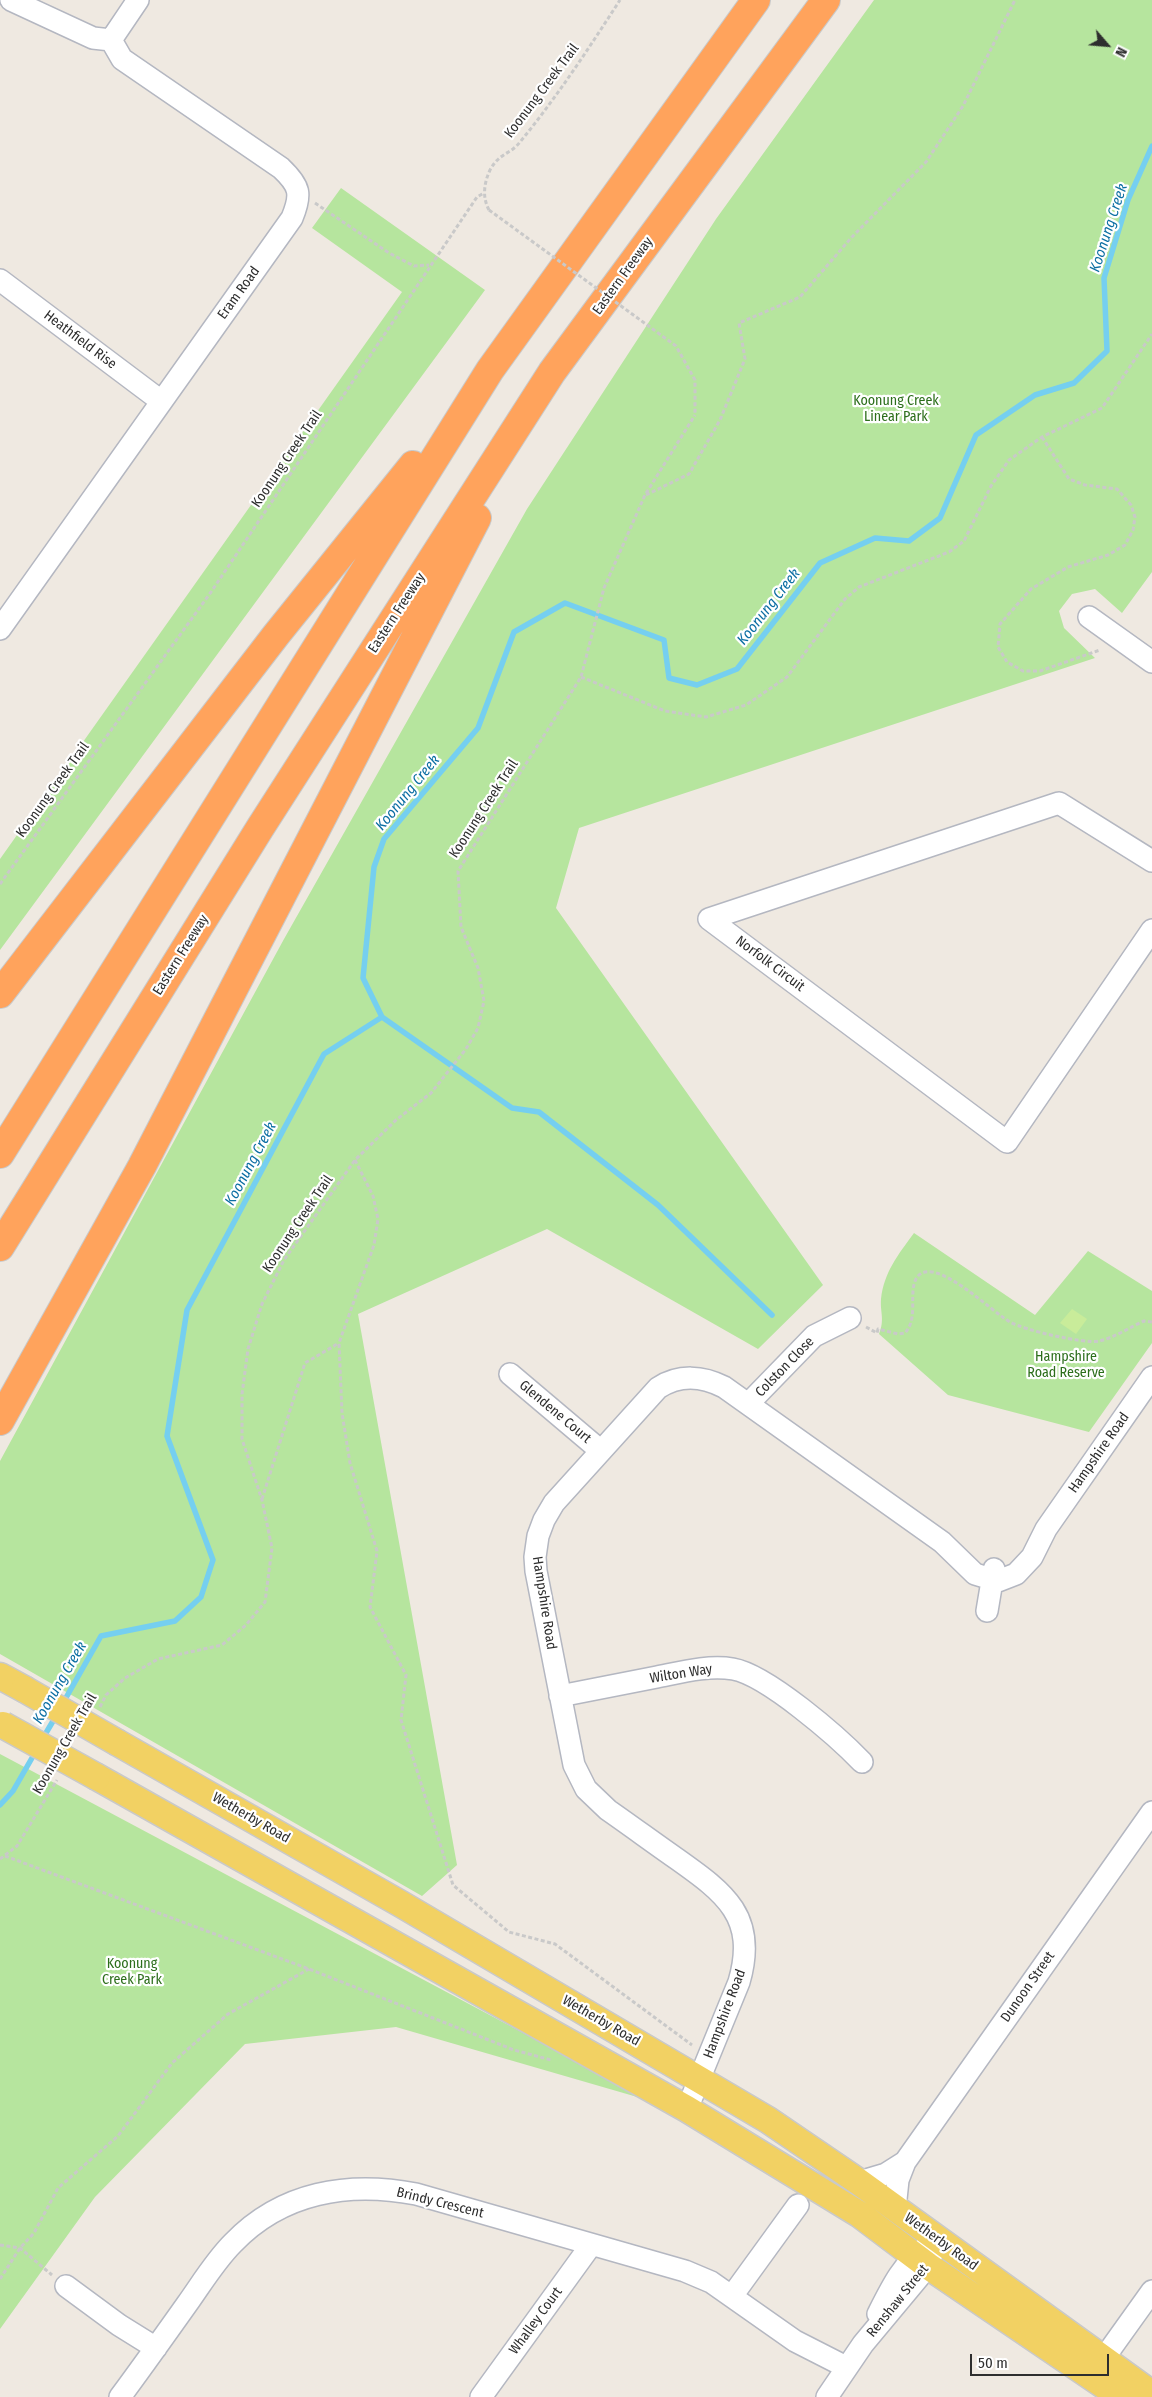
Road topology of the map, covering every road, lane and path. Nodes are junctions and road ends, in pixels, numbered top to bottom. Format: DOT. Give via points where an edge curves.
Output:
graph roads {
  1 [pos="11,0"];
  2 [pos="138,0"];
  3 [pos="620,0"];
  4 [pos="756,0"];
  5 [pos="826,0"];
  6 [pos="1015,0"];
  7 [pos="111,40"];
  8 [pos="484,193"];
  9 [pos="299,200"];
  10 [pos="430,266"];
  11 [pos="2,286"];
  12 [pos="1152,334"];
  13 [pos="490,370"];
  14 [pos="552,372"];
  15 [pos="161,401"];
  16 [pos="1042,437"];
  17 [pos="645,495"];
  18 [pos="1088,617"];
  19 [pos="0,629"];
  20 [pos="1115,636"];
  21 [pos="1152,662"];
  22 [pos="582,677"];
  23 [pos="1152,861"];
  24 [pos="0,884"];
  25 [pos="1152,930"];
  26 [pos="0,994"];
  27 [pos="0,1154"];
  28 [pos="355,1160"];
  29 [pos="0,1247"];
  30 [pos="850,1318"];
  31 [pos="1152,1322"];
  32 [pos="339,1343"];
  33 [pos="510,1374"];
  34 [pos="1152,1377"];
  35 [pos="748,1404"];
  36 [pos="2,1419"];
  37 [pos="600,1451"];
  38 [pos="262,1500"];
  39 [pos="993,1575"];
  40 [pos="987,1611"];
  41 [pos="0,1676"];
  42 [pos="560,1696"];
  43 [pos="97,1712"];
  44 [pos="1,1724"];
  45 [pos="862,1762"];
  46 [pos="58,1778"];
  47 [pos="1152,1812"];
  48 [pos="4,1856"];
  49 [pos="0,1859"];
  50 [pos="309,1969"];
  51 [pos="558,2062"];
  52 [pos="705,2068"];
  53 [pos="687,2109"];
  54 [pos="905,2162"];
  55 [pos="859,2182"];
  56 [pos="798,2205"];
  57 [pos="896,2209"];
  58 [pos="938,2239"];
  59 [pos="0,2245"];
  60 [pos="591,2245"];
  61 [pos="20,2248"];
  62 [pos="921,2261"];
  63 [pos="0,2279"];
  64 [pos="66,2286"];
  65 [pos="1152,2291"];
  66 [pos="732,2296"];
  67 [pos="156,2348"];
  68 [pos="1097,2368"];
  69 [pos="837,2382"];
  70 [pos="1152,2394"];
  71 [pos="120,2397"];
  72 [pos="481,2397"];
  73 [pos="1121,2397"];
  1 -- 7 [label="street" via="93,38"];
  2 -- 7 [label="street"];
  3 -- 8 [label="path, Koonung Creek Trail" via="578,65 519,144 496,160 485,181"];
  4 -- 13 [label="highway"];
  5 -- 14 [label="highway, Eastern Freeway"];
  6 -- 17 [label="path" via="963,106 926,162 851,238 800,297 739,323 745,359 720,420 689,474"];
  7 -- 9 [label="street" via="122,59 281,168 294,181"];
  8 -- 10 [label="path, Koonung Creek Trail" via="477,197"];
  8 -- 17 [label="path, Koonung Creek Trail, bridge" via="489,210 676,346 695,380 695,415"];
  9 -- 10 [label="path" via="318,203 389,253 414,266"];
  9 -- 15 [label="street, Eram Road" via="292,218"];
  10 -- 24 [label="path, Koonung Creek Trail" via="211,592"];
  11 -- 15 [label="street, Heathfield Rise"];
  12 -- 16 [label="path" via="1102,408"];
  13 -- 26 [label="highway" via="276,635"];
  13 -- 27 [label="highway"];
  14 -- 29 [label="highway, Eastern Freeway" via="260,828"];
  14 -- 36 [label="highway" via="142,1166"];
  15 -- 19 [label="street, Eram Road"];
  16 -- 20 [label="path" via="1069,479 1086,486 1117,489 1131,505 1135,517 1133,530 1125,545 1108,555 1068,567 1031,589 1000,624 998,647 1007,662 1023,671 1040,671 1107,647"];
  16 -- 22 [label="path" via="1009,460 991,486 964,541 949,552 859,586 845,599 787,677 746,705 706,717 665,711"];
  17 -- 22 [label="path, Koonung Creek Trail" via="604,588"];
  18 -- 20 [label="street"];
  20 -- 21 [label="street"];
  22 -- 28 [label="path, Koonung Creek Trail" via="458,871 461,927 478,968 484,1001 478,1028 466,1049 431,1093 396,1120"];
  23 -- 25 [label="street, Norfolk Circuit" via="1059,803 709,919 1007,1142"];
  28 -- 32 [label="path" via="373,1196 378,1219 374,1245"];
  28 -- 38 [label="path, Koonung Creek Trail" via="284,1260 262,1304 248,1349 242,1394 242,1439"];
  30 -- 31 [label="path" via="876,1333 878,1329 905,1333 913,1315 914,1283 920,1275 931,1271 944,1276 1008,1321 1028,1330 1096,1341 1144,1321"];
  30 -- 35 [label="street, Colston Close" via="814,1336"];
  32 -- 38 [label="path" via="305,1363"];
  32 -- 52 [label="path" via="342,1413 350,1463 378,1551 370,1607 406,1675 401,1720 453,1885 509,1932 555,1944"];
  33 -- 37 [label="street, Glendene Court"];
  34 -- 39 [label="street, Hampshire Road" via="1046,1529 1012,1564"];
  35 -- 37 [label="street, Hampshire Road" via="708,1379 672,1380 650,1395"];
  35 -- 39 [label="street, Hampshire Road"];
  37 -- 42 [label="street, Hampshire Road" via="554,1503 544,1520 536,1546 536,1571"];
  38 -- 43 [label="path, Koonung Creek Trail" via="272,1548 265,1602 246,1626 222,1646 158,1659 125,1678 106,1695"];
  39 -- 40 [label="street"];
  41 -- 52 [label="main road, Wetherby Road, bridge" via="401,1904"];
  42 -- 45 [label="street, Wilton Way" via="703,1668 735,1669 776,1691 829,1731"];
  42 -- 52 [label="street, Hampshire Road" via="574,1765 586,1790 608,1810 719,1890 738,1917 745,1949 744,1965"];
  44 -- 53 [label="main road, Wetherby Road, bridge"];
  46 -- 48 [label="path, Koonung Creek Trail" via="17,1846"];
  47 -- 54 [label="street, Dunoon Street"];
  48 -- 49 [label="path, Koonung Creek Trail"];
  48 -- 50 [label="path"];
  50 -- 51 [label="path" via="514,2050"];
  50 -- 61 [label="path" via="228,2014 172,2063 118,2136 58,2188 34,2233"];
  52 -- 53 [label="street, Hampshire Road"];
  52 -- 55 [label="main road, Wetherby Road" via="768,2120"];
  53 -- 62 [label="main road, Wetherby Road" via="859,2214"];
  54 -- 55 [label="street, Dunoon Street" via="886,2174"];
  54 -- 57 [label="street, Dunoon Street" via="898,2180"];
  55 -- 57 [label="main road, Wetherby Road"];
  56 -- 66 [label="street"];
  57 -- 58 [label="main road, Wetherby Road"];
  58 -- 62 [label="street, Renshaw Street"];
  58 -- 68 [label="main road, Wetherby Road"];
  59 -- 61 [label="path"];
  60 -- 66 [label="street, Brindy Crescent" via="699,2276"];
  60 -- 67 [label="street, Brindy Crescent" via="409,2193 376,2189 325,2191 278,2208 244,2232 214,2266"];
  60 -- 72 [label="street, Whalley Court"];
  61 -- 63 [label="path"];
  61 -- 64 [label="path"];
  62 -- 68 [label="main road, Wetherby Road"];
  62 -- 69 [label="street, Renshaw Street"];
  64 -- 67 [label="street"];
  65 -- 68 [label="street"];
  66 -- 69 [label="street, Brindy Crescent" via="796,2341"];
  67 -- 71 [label="street, Brindy Crescent"];
  68 -- 70 [label="main road, Wetherby Road"];
  68 -- 73 [label="main road, Wetherby Road"];
}
